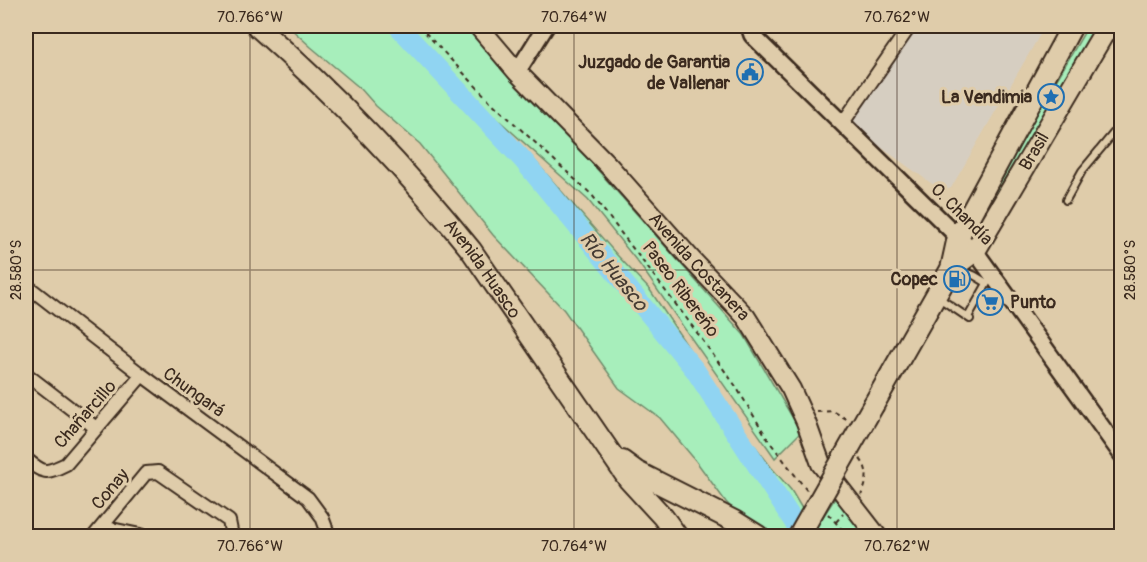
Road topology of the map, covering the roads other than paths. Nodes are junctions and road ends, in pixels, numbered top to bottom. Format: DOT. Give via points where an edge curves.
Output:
graph roads {
  1 [pos="257,26"];
  2 [pos="478,26"];
  3 [pos="546,26"];
  4 [pos="749,26"];
  5 [pos="910,26"];
  6 [pos="1072,26"];
  7 [pos="1108,26"];
  8 [pos="517,72"];
  9 [pos="1122,123"];
  10 [pos="842,124"];
  11 [pos="1066,200"];
  12 [pos="958,237"];
  13 [pos="975,251"];
  14 [pos="951,269"];
  15 [pos="989,279"];
  16 [pos="26,285"];
  17 [pos="939,297"];
  18 [pos="26,374"];
  19 [pos="142,375"];
  20 [pos="96,428"];
  21 [pos="613,454"];
  22 [pos="1122,455"];
  23 [pos="26,459"];
  24 [pos="690,499"];
  25 [pos="663,517"];
  26 [pos="98,532"];
  27 [pos="680,536"];
  28 [pos="145,537"];
  29 [pos="232,537"];
  30 [pos="329,537"];
  31 [pos="758,537"];
  32 [pos="799,537"];
  33 [pos="877,537"];
  1 -- 21 [label="main road, Avenida Huasco" via="355,117 443,215"];
  2 -- 8 [label="main road, Avenida Costanera"];
  3 -- 8 [label="street"];
  4 -- 10 [label="street, O. Chandía" via="752,35"];
  5 -- 10 [label="street"];
  6 -- 12 [label="main road, Brasil"];
  7 -- 13 [label="main road, Brasil"];
  8 -- 33 [label="main road, Avenida Costanera" via="746,317 791,389 821,464"];
  9 -- 11 [label="lane" via="1082,171"];
  10 -- 12 [label="street, O. Chandía"];
  12 -- 13 [label="street, O. Chandía"];
  12 -- 14 [label="main road, Brasil"];
  13 -- 14 [label="main road, Brasil"];
  13 -- 15 [label="street, O. Chandía"];
  14 -- 17 [label="main road, Brasil"];
  15 -- 17 [label="lane" via="959,273"];
  15 -- 17 [label="lane" via="969,318"];
  15 -- 22 [label="street, O. Chandía"];
  16 -- 19 [label="street, Chungará"];
  17 -- 32 [label="main road, Brasil, bridge"];
  18 -- 20 [label="street"];
  19 -- 20 [label="street, Chañarcillo"];
  19 -- 30 [label="street, Chungará" via="308,498 322,517"];
  20 -- 23 [label="street, Chañarcillo" via="66,464 51,471 40,471"];
  21 -- 24 [label="main road" via="637,472"];
  21 -- 25 [label="main road, Avenida Huasco" via="634,487"];
  24 -- 25 [label="main road" via="671,502"];
  24 -- 31 [label="main road"];
  25 -- 27 [label="main road, Avenida Huasco"];
  26 -- 28 [label="street"];
  26 -- 29 [label="street, Conay" via="146,473 158,472 229,521"];
}
